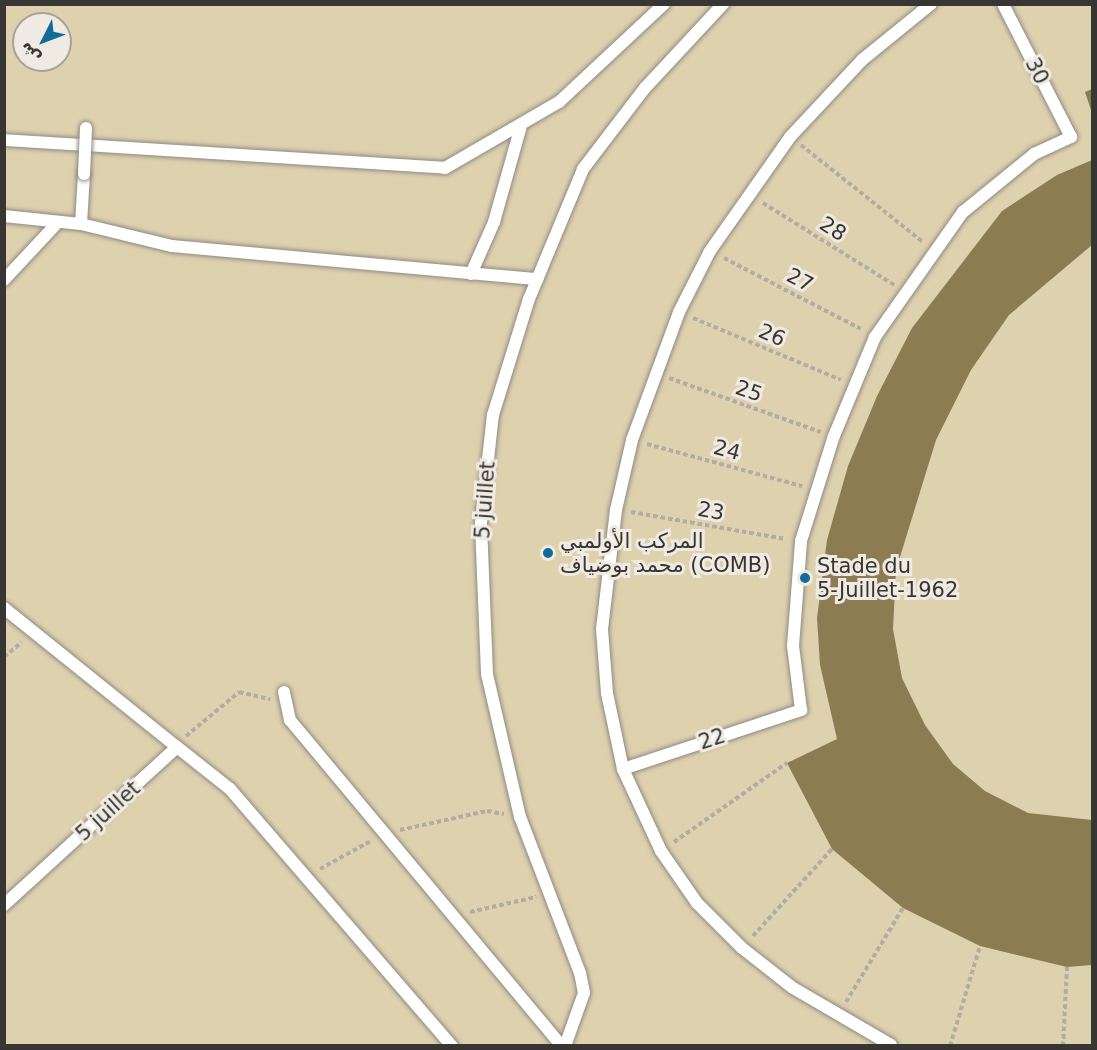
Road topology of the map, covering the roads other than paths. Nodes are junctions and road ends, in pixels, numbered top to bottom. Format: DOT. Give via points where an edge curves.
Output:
graph roads {
  1 [pos="664,4"];
  2 [pos="723,4"];
  3 [pos="931,4"];
  4 [pos="1003,4"];
  5 [pos="521,126"];
  6 [pos="86,128"];
  7 [pos="4,140"];
  8 [pos="4,216"];
  9 [pos="58,222"];
  10 [pos="81,224"];
  11 [pos="471,274"];
  12 [pos="538,279"];
  13 [pos="4,280"];
  14 [pos="4,608"];
  15 [pos="283,697"];
  16 [pos="801,710"];
  17 [pos="177,747"];
  18 [pos="623,769"];
  19 [pos="4,905"];
  20 [pos="892,1045"];
  21 [pos="452,1046"];
  22 [pos="564,1046"];
  1 -- 5 [label="lane" via="559,102"];
  2 -- 12 [label="lane, 5 juillet" via="645,88 583,169"];
  3 -- 18 [label="lane" via="862,60 790,137 747,193 710,251 654,373 632,440 616,510 602,629 607,693"];
  4 -- 16 [label="lane, 30" via="1071,137 1003,176 932,249 875,336 834,436 801,542 793,646"];
  5 -- 7 [label="lane" via="463,162 415,170"];
  5 -- 11 [label="lane" via="494,222"];
  6 -- 10 [label="lane, bridge"];
  8 -- 9 [label="lane"];
  9 -- 10 [label="lane"];
  9 -- 13 [label="lane"];
  10 -- 11 [label="lane" via="172,246"];
  11 -- 12 [label="lane"];
  12 -- 22 [label="lane, 5 juillet" via="493,415 481,523 488,674 520,817 545,895 584,993"];
  14 -- 17 [label="lane"];
  15 -- 22 [label="lane" via="290,720"];
  16 -- 18 [label="lane, 22"];
  17 -- 19 [label="lane, 5 juillet"];
  17 -- 21 [label="lane" via="230,789"];
  18 -- 20 [label="lane" via="661,851 697,903 742,948 838,1016"];
}
